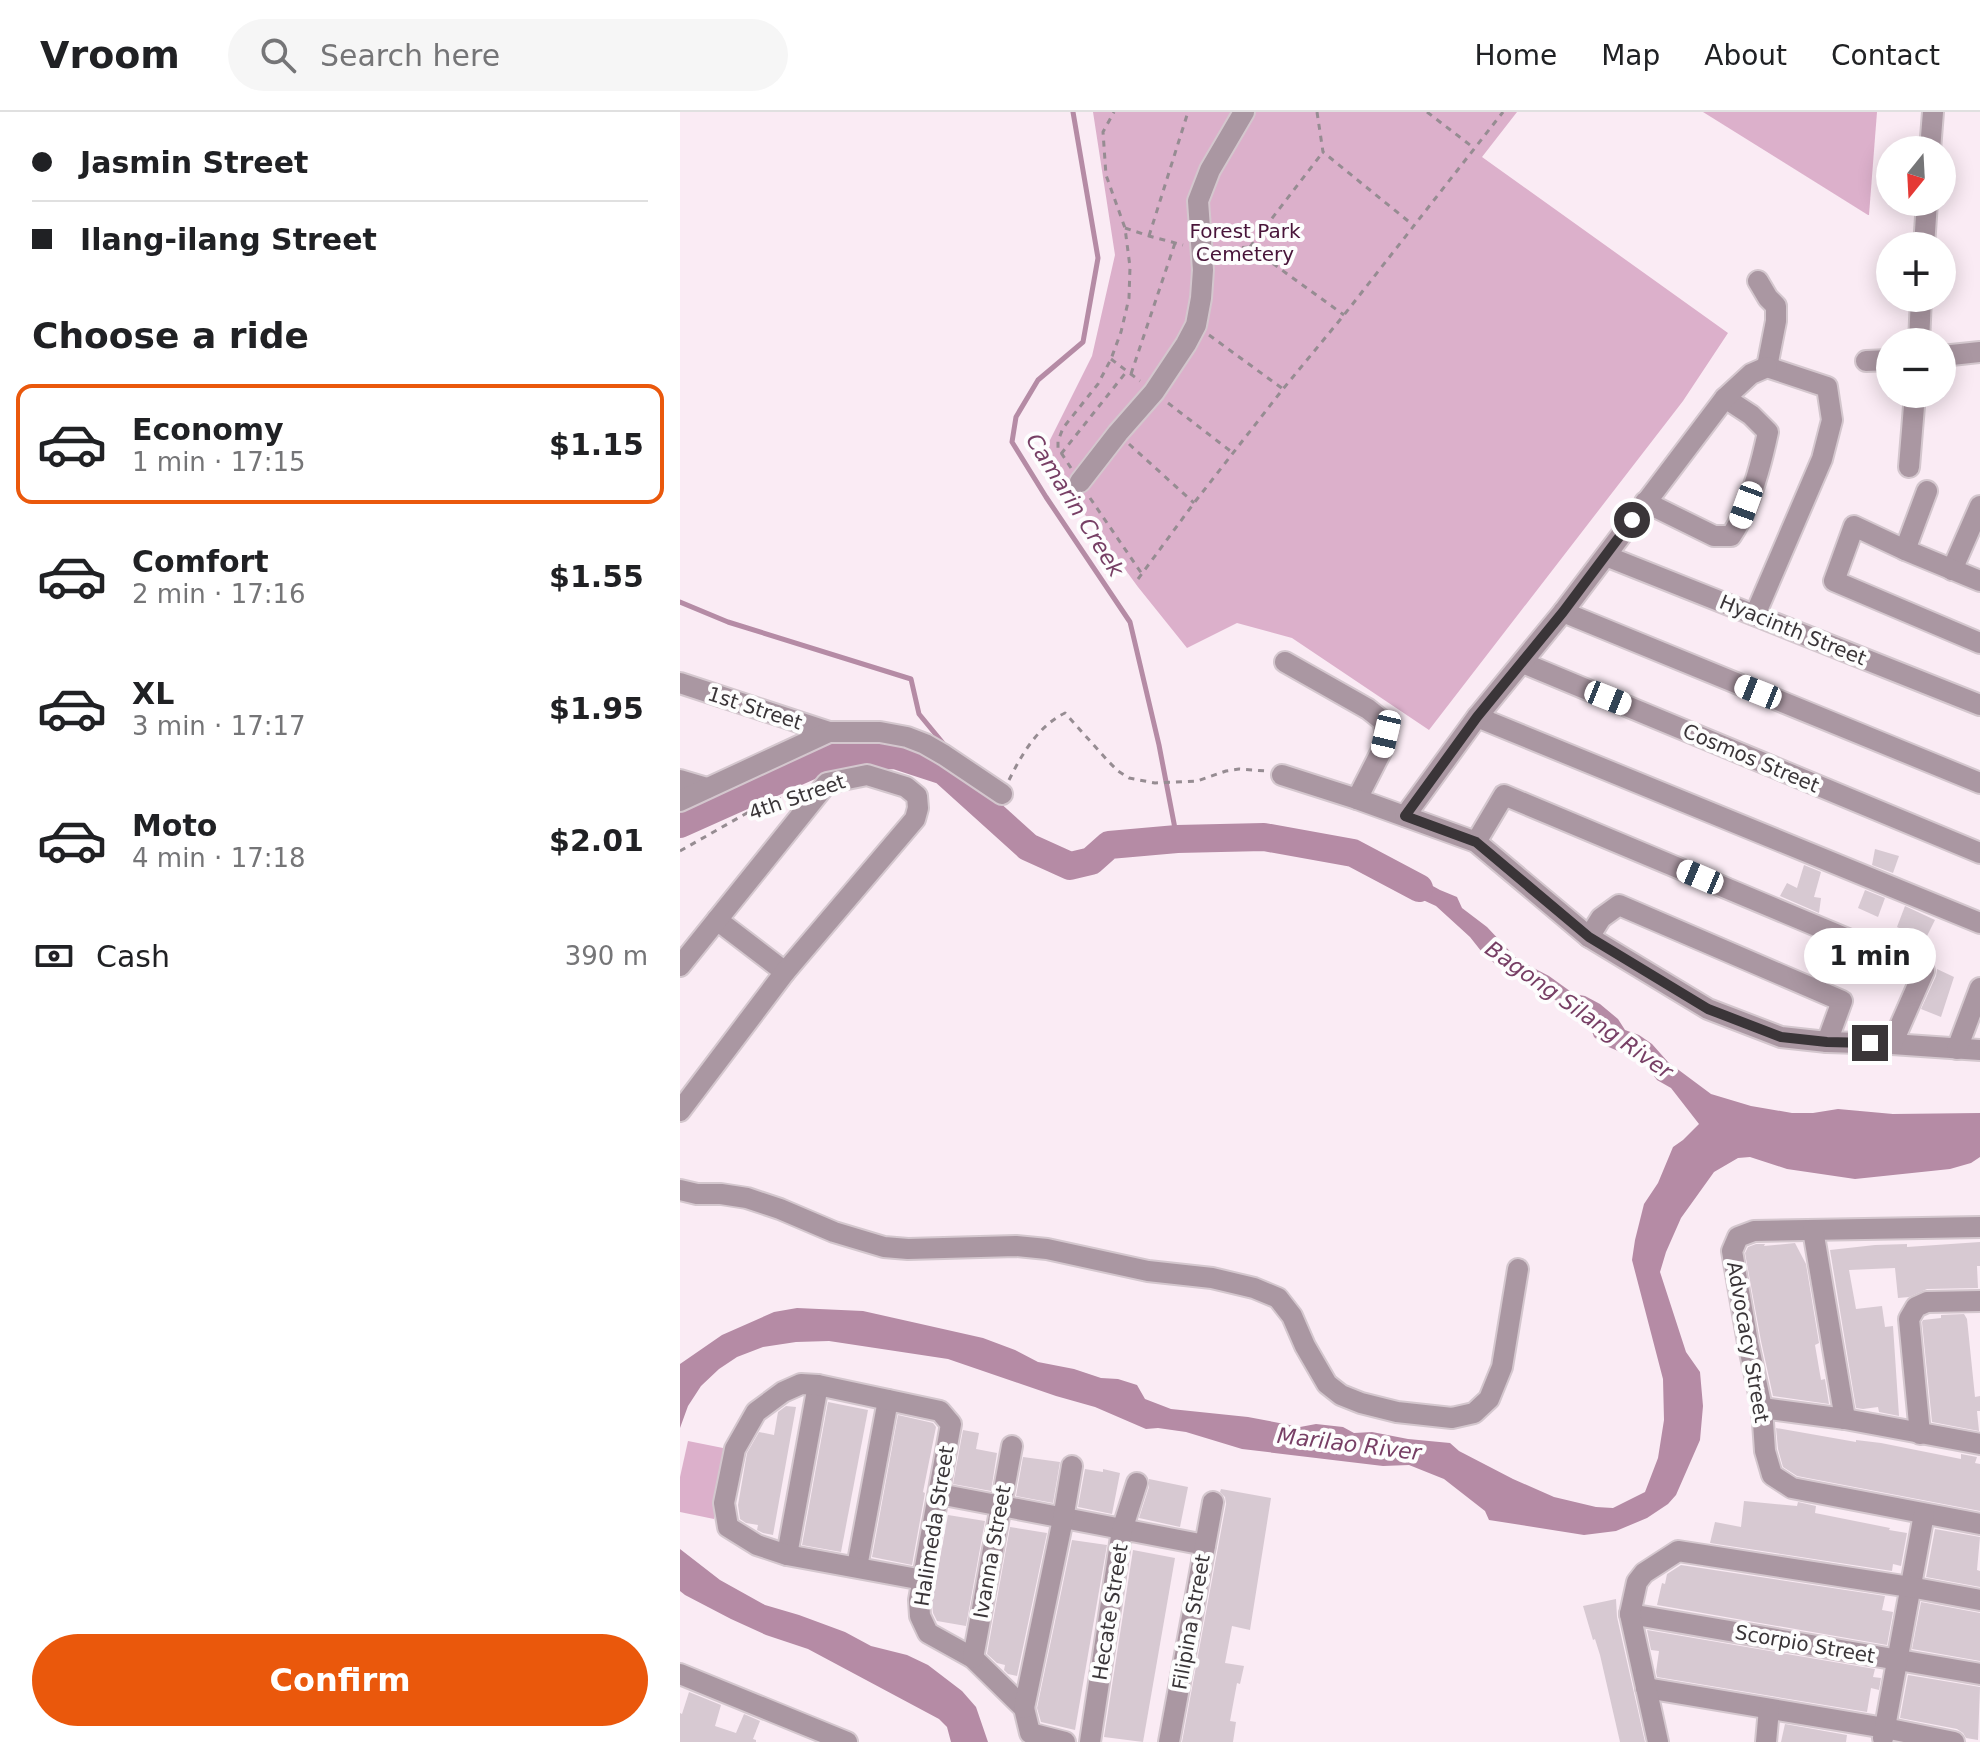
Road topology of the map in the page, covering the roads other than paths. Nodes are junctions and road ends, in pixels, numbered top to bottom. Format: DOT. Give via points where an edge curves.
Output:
graph roads {
  1 [pos="1244,112"];
  2 [pos="1933,112"];
  3 [pos="1931,136"];
  4 [pos="1758,281"];
  5 [pos="1980,352"];
  6 [pos="1956,355"];
  7 [pos="1866,361"];
  8 [pos="1876,361"];
  9 [pos="1767,367"];
  10 [pos="1725,398"];
  11 [pos="1914,408"];
  12 [pos="1909,467"];
  13 [pos="1080,482"];
  14 [pos="1927,491"];
  15 [pos="1645,502"];
  16 [pos="1980,506"];
  17 [pos="1905,550"];
  18 [pos="1606,556"];
  19 [pos="1952,570"];
  20 [pos="1980,581"];
  21 [pos="1563,612"];
  22 [pos="1755,615"];
  23 [pos="1980,643"];
  24 [pos="1285,662"];
  25 [pos="1523,663"];
  26 [pos="680,683"];
  27 [pos="1980,705"];
  28 [pos="1477,717"];
  29 [pos="829,732"];
  30 [pos="1282,775"];
  31 [pos="680,780"];
  32 [pos="1980,783"];
  33 [pos="707,788"];
  34 [pos="1002,794"];
  35 [pos="1357,799"];
  36 [pos="680,801"];
  37 [pos="1405,816"];
  38 [pos="1476,842"];
  39 [pos="1980,853"];
  40 [pos="717,920"];
  41 [pos="1980,923"];
  42 [pos="1589,937"];
  43 [pos="680,966"];
  44 [pos="785,972"];
  45 [pos="1980,988"];
  46 [pos="1827,1042"];
  47 [pos="1892,1044"];
  48 [pos="1957,1049"];
  49 [pos="1980,1050"];
  50 [pos="680,1111"];
  51 [pos="680,1190"];
  52 [pos="1980,1227"];
  53 [pos="1813,1230"];
  54 [pos="1518,1269"];
  55 [pos="1980,1301"];
  56 [pos="818,1385"];
  57 [pos="888,1400"];
  58 [pos="1762,1408"];
  59 [pos="1845,1419"];
  60 [pos="1920,1434"];
  61 [pos="1980,1444"];
  62 [pos="1012,1446"];
  63 [pos="1072,1466"];
  64 [pos="1137,1483"];
  65 [pos="939,1494"];
  66 [pos="1213,1502"];
  67 [pos="999,1507"];
  68 [pos="1924,1514"];
  69 [pos="1063,1519"];
  70 [pos="1980,1524"];
  71 [pos="1122,1530"];
  72 [pos="1205,1545"];
  73 [pos="787,1555"];
  74 [pos="857,1567"];
  75 [pos="923,1580"];
  76 [pos="1910,1587"];
  77 [pos="1980,1600"];
  78 [pos="1630,1614"];
  79 [pos="973,1658"];
  80 [pos="1896,1659"];
  81 [pos="680,1674"];
  82 [pos="1980,1674"];
  83 [pos="1646,1688"];
  84 [pos="1024,1708"];
  85 [pos="1769,1709"];
  86 [pos="1883,1735"];
  87 [pos="847,1742"];
  88 [pos="1065,1742"];
  89 [pos="1090,1742"];
  90 [pos="1169,1742"];
  91 [pos="1658,1742"];
  92 [pos="1766,1742"];
  93 [pos="1954,1742"];
  1 -- 13 [label="street" via="1198,201 1203,270 1196,325 1154,392"];
  2 -- 3 [label="street"];
  4 -- 9 [label="street" via="1776,306"];
  5 -- 6 [label="street"];
  7 -- 8 [label="street"];
  9 -- 10 [label="street"];
  9 -- 22 [label="street" via="1827,387 1832,420 1822,459"];
  10 -- 15 [label="street"];
  10 -- 15 [label="street" via="1768,432 1731,536 1714,536"];
  11 -- 12 [label="street"];
  14 -- 17 [label="street"];
  15 -- 18 [label="street"];
  16 -- 19 [label="street"];
  17 -- 19 [label="street"];
  17 -- 23 [label="street" via="1854,526 1834,581"];
  18 -- 21 [label="street"];
  18 -- 22 [label="street, Hyacinth Street"];
  19 -- 20 [label="street"];
  21 -- 25 [label="street"];
  21 -- 32 [label="street"];
  22 -- 27 [label="street, Hyacinth Street"];
  24 -- 35 [label="street" via="1383,721 1382,750"];
  25 -- 28 [label="street"];
  25 -- 39 [label="street, Cosmos Street"];
  26 -- 29 [label="street, 1st Street"];
  28 -- 37 [label="street"];
  28 -- 41 [label="street"];
  29 -- 33 [label="street"];
  29 -- 34 [label="street" via="907,737"];
  30 -- 35 [label="street"];
  31 -- 33 [label="street"];
  33 -- 36 [label="street"];
  35 -- 37 [label="street"];
  37 -- 38 [label="street"];
  38 -- 42 [label="street"];
  38 -- 47 [label="street" via="1504,795 1924,971"];
  40 -- 43 [label="street"];
  40 -- 44 [label="street"];
  40 -- 44 [label="street, 4th Street" via="827,783 867,775 906,787 917,796 915,819"];
  42 -- 46 [label="street" via="1708,1009 1781,1037"];
  42 -- 46 [label="street" via="1601,918 1619,905 1842,1001"];
  44 -- 50 [label="street"];
  45 -- 48 [label="street"];
  46 -- 47 [label="street"];
  47 -- 48 [label="street"];
  48 -- 49 [label="street"];
  51 -- 54 [label="street" via="747,1198 884,1247 1047,1249 1254,1288 1278,1298 1327,1384 1341,1395 1397,1412 1452,1418 1474,1413 1489,1399 1502,1367"];
  52 -- 53 [label="street, Advocacy Street"];
  53 -- 58 [label="street, Advocacy Street" via="1754,1231 1738,1237 1732,1251"];
  53 -- 59 [label="street"];
  55 -- 60 [label="street" via="1927,1302 1909,1319"];
  56 -- 57 [label="street"];
  56 -- 73 [label="street"];
  56 -- 73 [label="street" via="801,1384 756,1412 735,1449 724,1503 728,1527"];
  57 -- 65 [label="street, Halimeda Street" via="940,1411 951,1424"];
  57 -- 74 [label="street"];
  58 -- 59 [label="street"];
  58 -- 68 [label="street, Advocacy Street" via="1772,1475 1792,1488"];
  59 -- 60 [label="street"];
  60 -- 61 [label="street"];
  62 -- 67 [label="street, Ivanna Street"];
  63 -- 69 [label="street"];
  64 -- 71 [label="street, Hecate Street"];
  65 -- 67 [label="street"];
  65 -- 75 [label="street, Halimeda Street"];
  66 -- 72 [label="street, Filipina Street"];
  67 -- 69 [label="street"];
  67 -- 79 [label="street, Ivanna Street"];
  68 -- 70 [label="street, Advocacy Street"];
  68 -- 76 [label="street"];
  69 -- 71 [label="street"];
  69 -- 84 [label="street"];
  71 -- 72 [label="street"];
  71 -- 89 [label="street, Hecate Street"];
  72 -- 90 [label="street, Filipina Street"];
  73 -- 74 [label="street"];
  74 -- 75 [label="street"];
  75 -- 79 [label="street, Halimeda Street" via="920,1616 928,1633"];
  76 -- 77 [label="street"];
  76 -- 78 [label="street" via="1678,1551 1637,1582"];
  76 -- 80 [label="street"];
  78 -- 80 [label="street, Scorpio Street"];
  78 -- 83 [label="street"];
  79 -- 84 [label="street, Halimeda Street"];
  80 -- 82 [label="street, Scorpio Street"];
  80 -- 86 [label="street"];
  81 -- 87 [label="street"];
  83 -- 85 [label="street"];
  83 -- 91 [label="street"];
  84 -- 88 [label="street, Halimeda Street" via="1030,1733"];
  85 -- 86 [label="street"];
  85 -- 92 [label="street"];
  86 -- 93 [label="street"];
}
